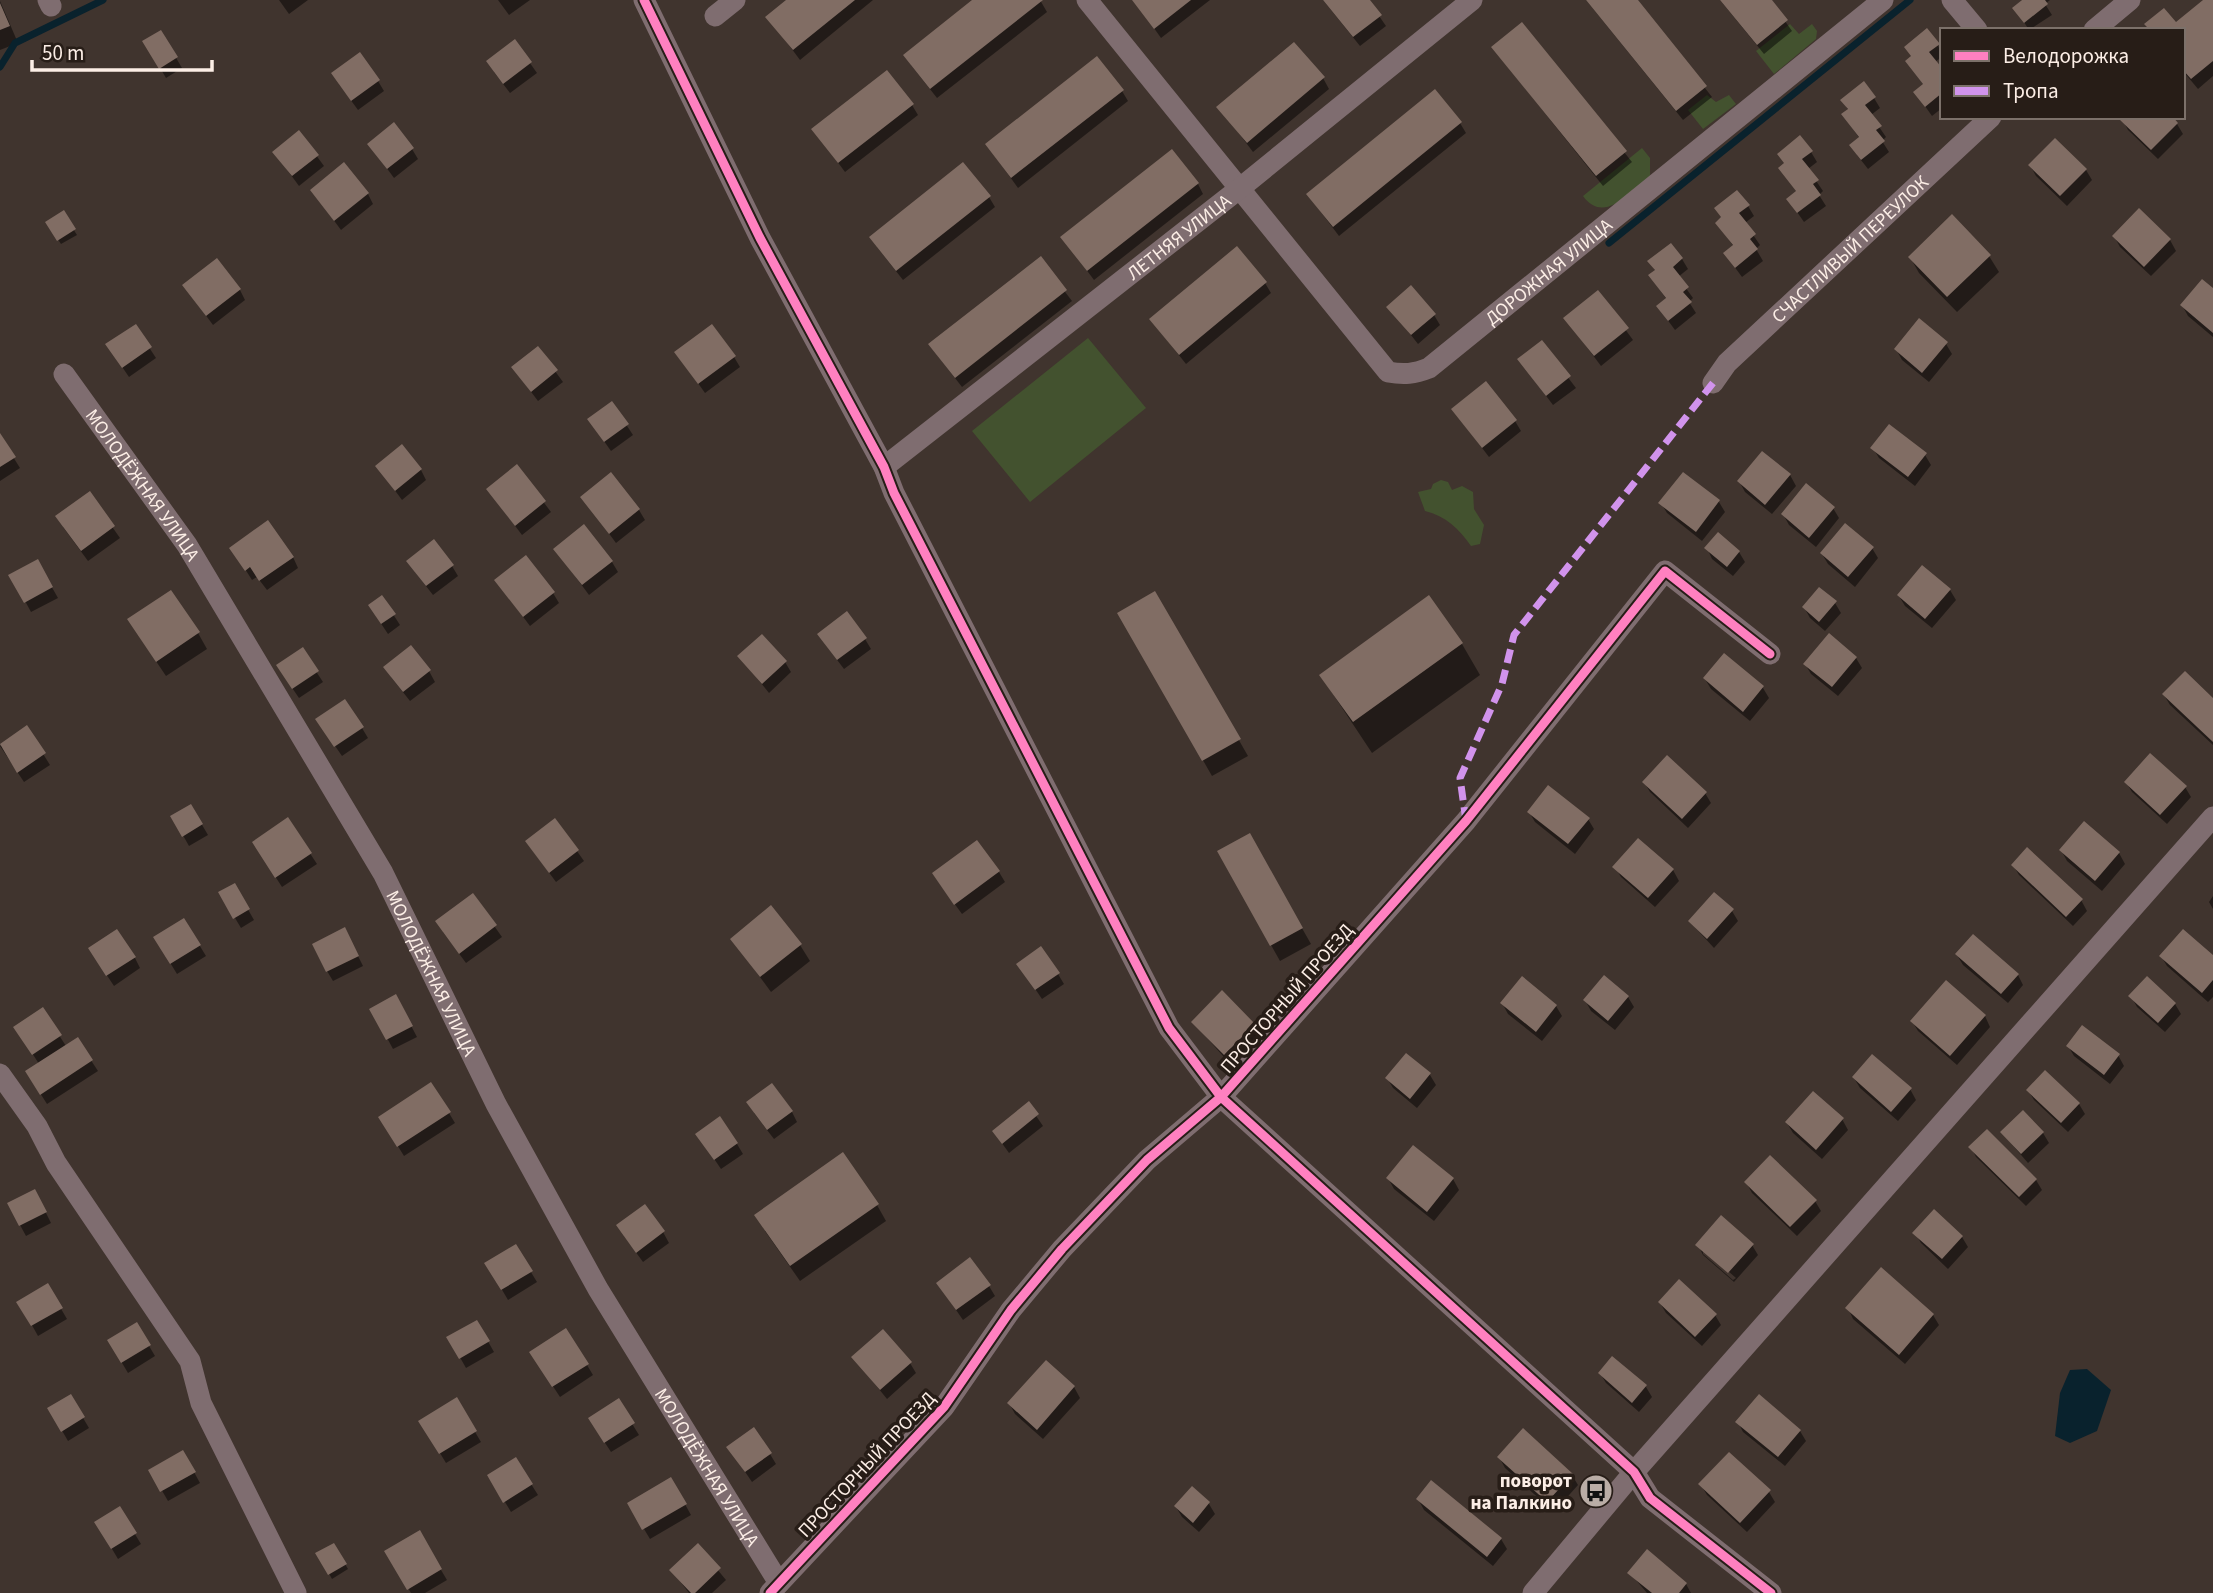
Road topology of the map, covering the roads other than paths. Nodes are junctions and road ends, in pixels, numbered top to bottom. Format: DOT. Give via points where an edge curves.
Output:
graph roads {
  1 [pos="644,0"];
  2 [pos="735,0"];
  3 [pos="1087,0"];
  4 [pos="1472,0"];
  5 [pos="1883,0"];
  6 [pos="1952,0"];
  7 [pos="2130,0"];
  8 [pos="715,16"];
  9 [pos="1975,28"];
  10 [pos="2096,28"];
  11 [pos="1989,119"];
  12 [pos="1239,189"];
  13 [pos="64,374"];
  14 [pos="1713,383"];
  15 [pos="884,467"];
  16 [pos="1769,654"];
  17 [pos="2213,817"];
  18 [pos="0,1074"];
  19 [pos="1222,1097"];
  20 [pos="1634,1472"];
  21 [pos="775,1588"];
  22 [pos="296,1593"];
  23 [pos="1534,1593"];
  24 [pos="1771,1593"];
  1 -- 15 [label="street" via="760,238"];
  2 -- 8 [label="street"];
  3 -- 12 [label="street"];
  4 -- 12 [label="street, ЛЕТНЯЯ УЛИЦА"];
  5 -- 12 [label="street, ДОРОЖНАЯ УЛИЦА" via="1430,369 1412,374 1388,372"];
  6 -- 9 [label="street"];
  7 -- 10 [label="street"];
  11 -- 14 [label="street, СЧАСТЛИВЫЙ ПЕРЕУЛОК" via="1727,363"];
  12 -- 15 [label="street, ЛЕТНЯЯ УЛИЦА"];
  13 -- 21 [label="street, МОЛОДЁЖНАЯ УЛИЦА" via="187,545 376,861 496,1104 592,1278"];
  15 -- 19 [label="street" via="1169,1028"];
  16 -- 19 [label="street, ПРОСТОРНЫЙ ПРОЕЗД" via="1665,570 1466,821"];
  17 -- 20 [label="street"];
  18 -- 22 [label="street" via="190,1361 201,1404"];
  19 -- 20 [label="street"];
  19 -- 21 [label="street, ПРОСТОРНЫЙ ПРОЕЗД" via="1147,1160 1062,1249 1010,1310 944,1408"];
  20 -- 23 [label="street"];
  20 -- 24 [label="street" via="1650,1498"];
}
